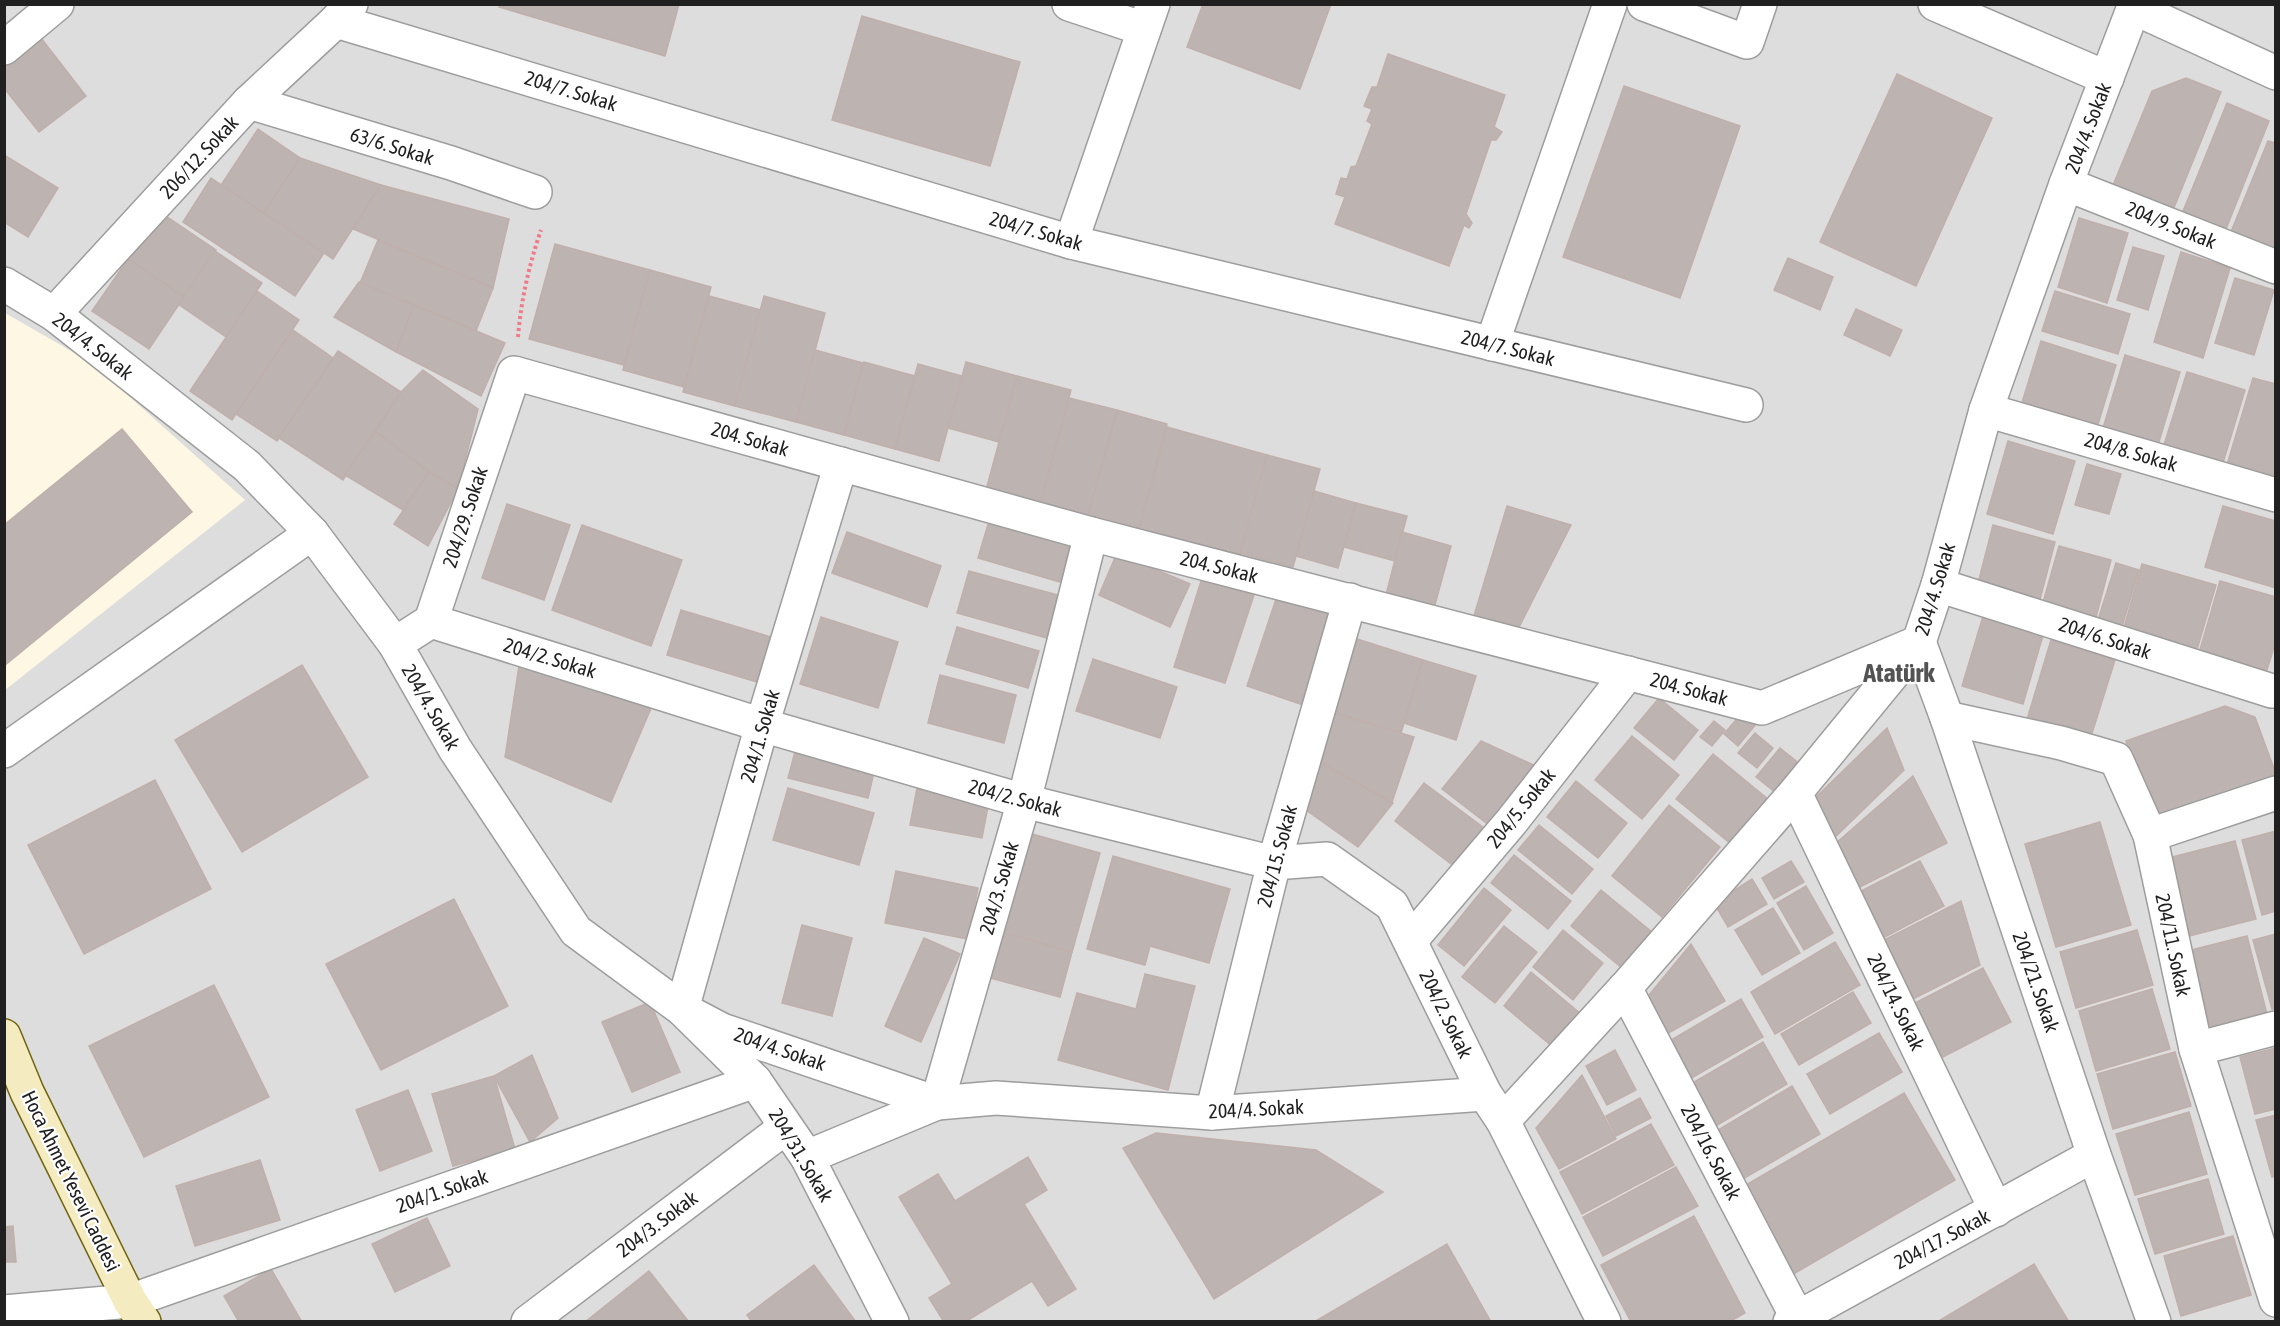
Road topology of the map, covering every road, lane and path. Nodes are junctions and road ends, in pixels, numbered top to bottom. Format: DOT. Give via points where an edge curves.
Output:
graph roads {
  1 [pos="57,4"];
  2 [pos="1069,4"];
  3 [pos="1610,4"];
  4 [pos="1644,4"];
  5 [pos="1760,4"];
  6 [pos="1935,4"];
  7 [pos="2135,6"];
  8 [pos="343,13"];
  9 [pos="1149,17"];
  10 [pos="4,48"];
  11 [pos="2276,73"];
  12 [pos="2107,78"];
  13 [pos="249,102"];
  14 [pos="2066,184"];
  15 [pos="535,192"];
  16 [pos="1071,242"];
  17 [pos="2276,267"];
  18 [pos="4,284"];
  19 [pos="54,314"];
  20 [pos="1492,344"];
  21 [pos="514,373"];
  22 [pos="1746,405"];
  23 [pos="1986,410"];
  24 [pos="841,464"];
  25 [pos="2276,495"];
  26 [pos="312,533"];
  27 [pos="1091,534"];
  28 [pos="1938,585"];
  29 [pos="1350,600"];
  30 [pos="431,621"];
  31 [pos="1919,642"];
  32 [pos="395,644"];
  33 [pos="1628,673"];
  34 [pos="2274,689"];
  35 [pos="1947,718"];
  36 [pos="762,725"];
  37 [pos="4,751"];
  38 [pos="2276,793"];
  39 [pos="1795,794"];
  40 [pos="1024,801"];
  41 [pos="2150,835"];
  42 [pos="1274,863"];
  43 [pos="1410,941"];
  44 [pos="1625,988"];
  45 [pos="682,1009"];
  46 [pos="2276,1028"];
  47 [pos="4,1036"];
  48 [pos="2196,1049"];
  49 [pos="755,1081"];
  50 [pos="16,1093"];
  51 [pos="1485,1094"];
  52 [pos="937,1103"];
  53 [pos="1212,1113"];
  54 [pos="1503,1121"];
  55 [pos="786,1127"];
  56 [pos="2094,1155"];
  57 [pos="807,1157"];
  58 [pos="1996,1210"];
  59 [pos="2275,1294"];
  60 [pos="4,1311"];
  61 [pos="137,1311"];
  62 [pos="1794,1319"];
  63 [pos="528,1322"];
  64 [pos="892,1322"];
  65 [pos="1604,1322"];
  66 [pos="2154,1322"];
  1 -- 10 [label="street"];
  2 -- 9 [label="street"];
  3 -- 20 [label="street"];
  4 -- 5 [label="street" via="1747,42"];
  6 -- 12 [label="street"];
  7 -- 11 [label="street"];
  7 -- 12 [label="street, 204/4. Sokak"];
  8 -- 13 [label="street, 206/12. Sokak"];
  8 -- 16 [label="street, 204/7. Sokak"];
  9 -- 16 [label="street"];
  12 -- 14 [label="street, 204/4. Sokak"];
  13 -- 15 [label="street, 63/6. Sokak"];
  13 -- 19 [label="street, 206/12. Sokak"];
  14 -- 17 [label="street, 204/9. Sokak"];
  14 -- 23 [label="street, 204/4. Sokak"];
  15 -- 21 [label="path" via="547,212 522,303"];
  16 -- 20 [label="street, 204/7. Sokak"];
  18 -- 19 [label="street, 204/4. Sokak"];
  19 -- 26 [label="street, 204/4. Sokak" via="247,466"];
  20 -- 22 [label="street, 204/7. Sokak"];
  21 -- 24 [label="street, 204. Sokak"];
  21 -- 30 [label="street, 204/29. Sokak"];
  23 -- 25 [label="street, 204/8. Sokak"];
  23 -- 28 [label="street, 204/4. Sokak"];
  24 -- 27 [label="street, 204. Sokak"];
  24 -- 36 [label="street, 204/1. Sokak"];
  26 -- 32 [label="street, 204/4. Sokak"];
  26 -- 37 [label="street"];
  27 -- 29 [label="street, 204. Sokak"];
  27 -- 40 [label="street, 204/3. Sokak"];
  28 -- 31 [label="street, 204/4. Sokak"];
  28 -- 34 [label="street, 204/6. Sokak"];
  29 -- 33 [label="street, 204. Sokak"];
  29 -- 42 [label="street, 204/15. Sokak"];
  30 -- 32 [label="street"];
  30 -- 36 [label="street, 204/2. Sokak"];
  31 -- 33 [label="street, 204. Sokak" via="1762,708"];
  31 -- 35 [label="street, 204/21. Sokak"];
  31 -- 39 [label="street, 204/4. Sokak"];
  32 -- 45 [label="street, 204/4. Sokak" via="454,749 576,931"];
  33 -- 43 [label="street, 204/5. Sokak" via="1512,821"];
  35 -- 41 [label="street, 204/11. Sokak" via="2116,759"];
  35 -- 56 [label="street, 204/21. Sokak"];
  36 -- 40 [label="street, 204/2. Sokak"];
  36 -- 45 [label="street, 204/1. Sokak"];
  38 -- 41 [label="street"];
  39 -- 44 [label="street, 204/4. Sokak"];
  39 -- 58 [label="street, 204/14. Sokak"];
  40 -- 42 [label="street, 204/2. Sokak"];
  40 -- 52 [label="street, 204/3. Sokak"];
  41 -- 48 [label="street, 204/11. Sokak"];
  42 -- 43 [label="street, 204/2. Sokak" via="1327,859 1392,905"];
  42 -- 53 [label="street, 204/15. Sokak"];
  43 -- 51 [label="street, 204/2. Sokak"];
  44 -- 54 [label="street, 204/4. Sokak"];
  44 -- 62 [label="street, 204/16. Sokak"];
  45 -- 49 [label="street, 204/31. Sokak"];
  45 -- 52 [label="street, 204/4. Sokak" via="722,1030"];
  46 -- 48 [label="street"];
  47 -- 50 [label="main road, Hoca Ahmet Yesevi Caddesi"];
  48 -- 59 [label="street, 204/11. Sokak"];
  49 -- 55 [label="street, 204/31. Sokak"];
  49 -- 61 [label="street, 204/1. Sokak"];
  50 -- 61 [label="main road, Hoca Ahmet Yesevi Caddesi"];
  51 -- 53 [label="street, 204/4. Sokak"];
  51 -- 54 [label="street"];
  52 -- 53 [label="street, 204/4. Sokak" via="996,1098"];
  52 -- 57 [label="street"];
  54 -- 65 [label="street"];
  55 -- 57 [label="street, 204/31. Sokak"];
  55 -- 63 [label="street, 204/3. Sokak"];
  56 -- 58 [label="street, 204/17. Sokak"];
  56 -- 66 [label="street, 204/21. Sokak"];
  57 -- 64 [label="street, 204/31. Sokak"];
  58 -- 62 [label="street, 204/17. Sokak"];
  60 -- 61 [label="street, 204/1. Sokak"];
}
